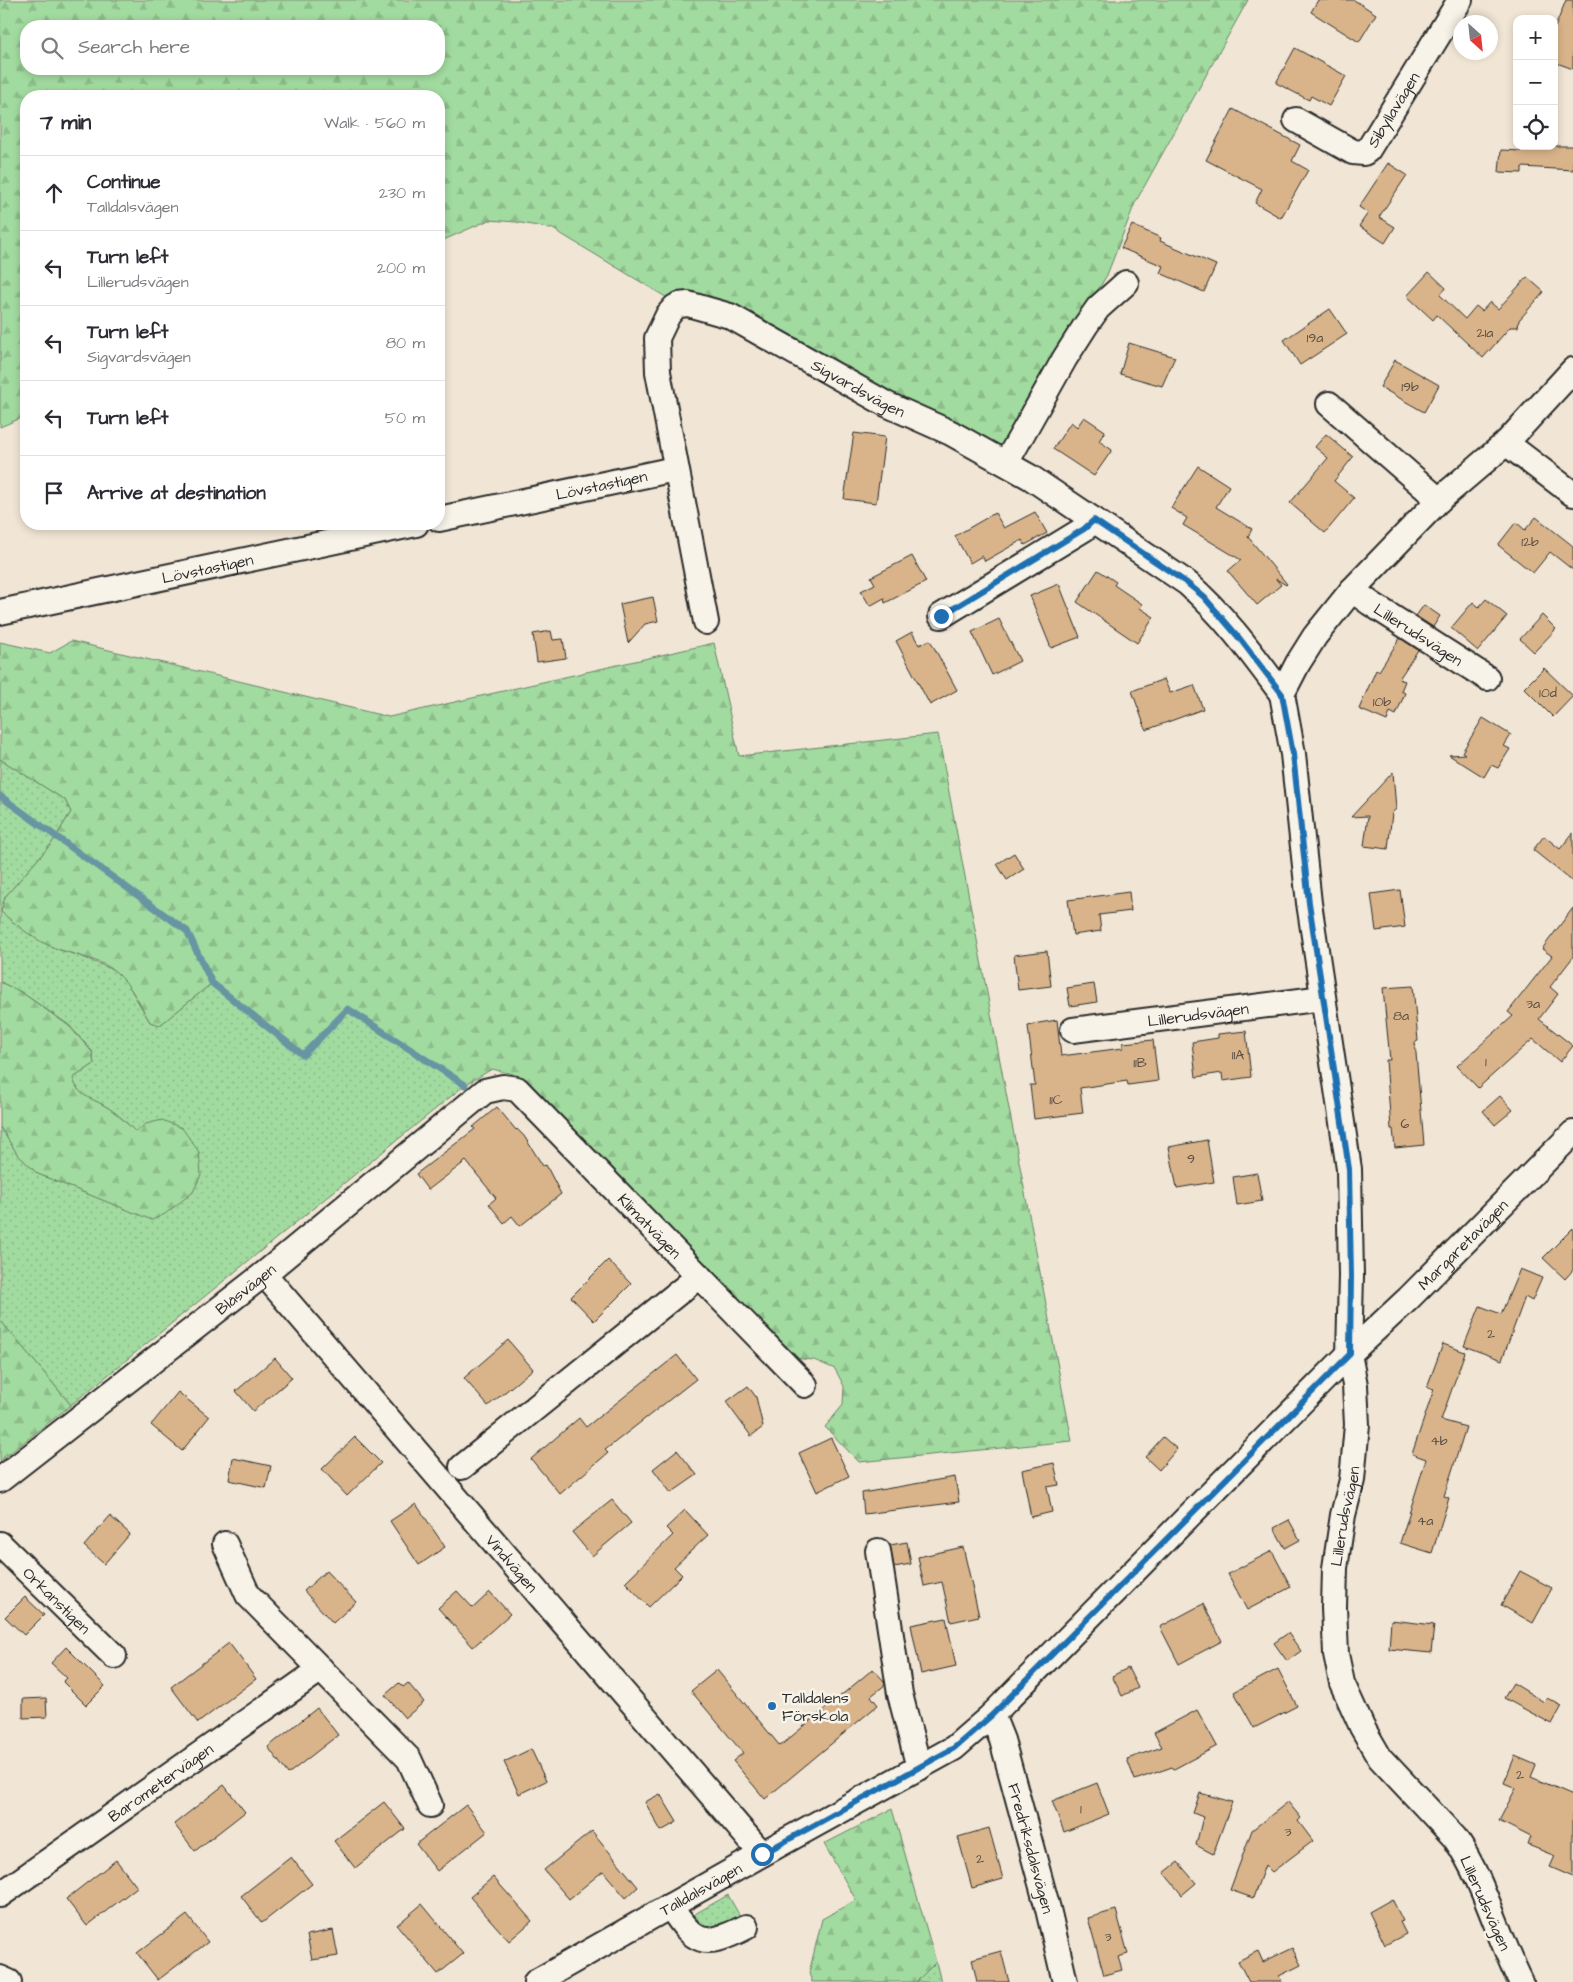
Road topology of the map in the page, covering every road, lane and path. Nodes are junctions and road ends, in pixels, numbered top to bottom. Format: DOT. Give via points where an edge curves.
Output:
graph roads {
  1 [pos="1460,0"];
  2 [pos="1296,120"];
  3 [pos="1126,284"];
  4 [pos="1573,370"];
  5 [pos="1329,404"];
  6 [pos="1506,443"];
  7 [pos="1006,463"];
  8 [pos="675,469"];
  9 [pos="1573,494"];
  10 [pos="1439,500"];
  11 [pos="445,518"];
  12 [pos="1094,520"];
  13 [pos="388,530"];
  14 [pos="1352,590"];
  15 [pos="0,612"];
  16 [pos="941,616"];
  17 [pos="706,622"];
  18 [pos="1487,678"];
  19 [pos="1282,694"];
  20 [pos="1323,998"];
  21 [pos="1073,1030"];
  22 [pos="485,1091"];
  23 [pos="1573,1133"];
  24 [pos="1563,1158"];
  25 [pos="264,1274"];
  26 [pos="699,1276"];
  27 [pos="1350,1354"];
  28 [pos="805,1385"];
  29 [pos="462,1467"];
  30 [pos="0,1480"];
  31 [pos="0,1544"];
  32 [pos="225,1544"];
  33 [pos="878,1551"];
  34 [pos="114,1656"];
  35 [pos="321,1669"];
  36 [pos="992,1715"];
  37 [pos="919,1768"];
  38 [pos="430,1805"];
  39 [pos="762,1854"];
  40 [pos="0,1896"];
  41 [pos="670,1906"];
  42 [pos="746,1927"];
  43 [pos="0,1978"];
  44 [pos="9,1982"];
  45 [pos="536,1982"];
  46 [pos="1065,1982"];
  47 [pos="1521,1982"];
  1 -- 2 [label="street, Sibyllavägen" via="1364,153 1353,152"];
  3 -- 7 [label="street" via="1098,308 1086,325"];
  4 -- 6 [label="street"];
  5 -- 10 [label="street"];
  6 -- 9 [label="street"];
  6 -- 10 [label="street"];
  7 -- 8 [label="street, Sigvardsvägen" via="951,433 886,404 730,316 682,304 668,315 658,338 658,372"];
  7 -- 12 [label="street, Sigvardsvägen"];
  8 -- 11 [label="street, Lövstastigen"];
  8 -- 17 [label="street, Sigvardsvägen"];
  10 -- 14 [label="street"];
  12 -- 16 [label="street"];
  12 -- 19 [label="street, Sigvardsvägen" via="1204,597"];
  13 -- 15 [label="street, Lövstastigen"];
  14 -- 18 [label="street, Lillerudsvägen"];
  14 -- 19 [label="street" via="1315,636"];
  19 -- 20 [label="street, Lillerudsvägen" via="1293,754"];
  20 -- 21 [label="street, Lillerudsvägen"];
  20 -- 27 [label="street, Lillerudsvägen" via="1349,1169"];
  22 -- 25 [label="street, Blåsvägen"];
  22 -- 26 [label="street, Klimatvägen" via="503,1087 517,1089"];
  23 -- 24 [label="street, Margaretavägen"];
  24 -- 27 [label="street, Margaretavägen"];
  25 -- 30 [label="street, Blåsvägen"];
  25 -- 39 [label="street, Vindvägen"];
  26 -- 28 [label="street, Klimatvägen"];
  26 -- 29 [label="street"];
  27 -- 36 [label="street, Talldalsvägen"];
  27 -- 47 [label="street, Lillerudsvägen" via="1357,1425 1335,1568 1334,1607 1336,1654 1342,1683 1380,1758 1455,1838 1465,1853"];
  31 -- 34 [label="street, Orkanstigen"];
  32 -- 35 [label="street" via="248,1595"];
  33 -- 37 [label="street" via="900,1694"];
  35 -- 38 [label="street" via="409,1759"];
  35 -- 40 [label="street, Barometervägen"];
  36 -- 37 [label="street, Talldalsvägen" via="954,1748"];
  36 -- 46 [label="street, Fredriksdalsvägen" via="1002,1740"];
  37 -- 39 [label="street, Talldalsvägen"];
  39 -- 41 [label="street, Talldalsvägen"];
  41 -- 42 [label="street" via="686,1930 698,1938 714,1939"];
  41 -- 45 [label="street, Talldalsvägen"];
  43 -- 44 [label="street"];
}
